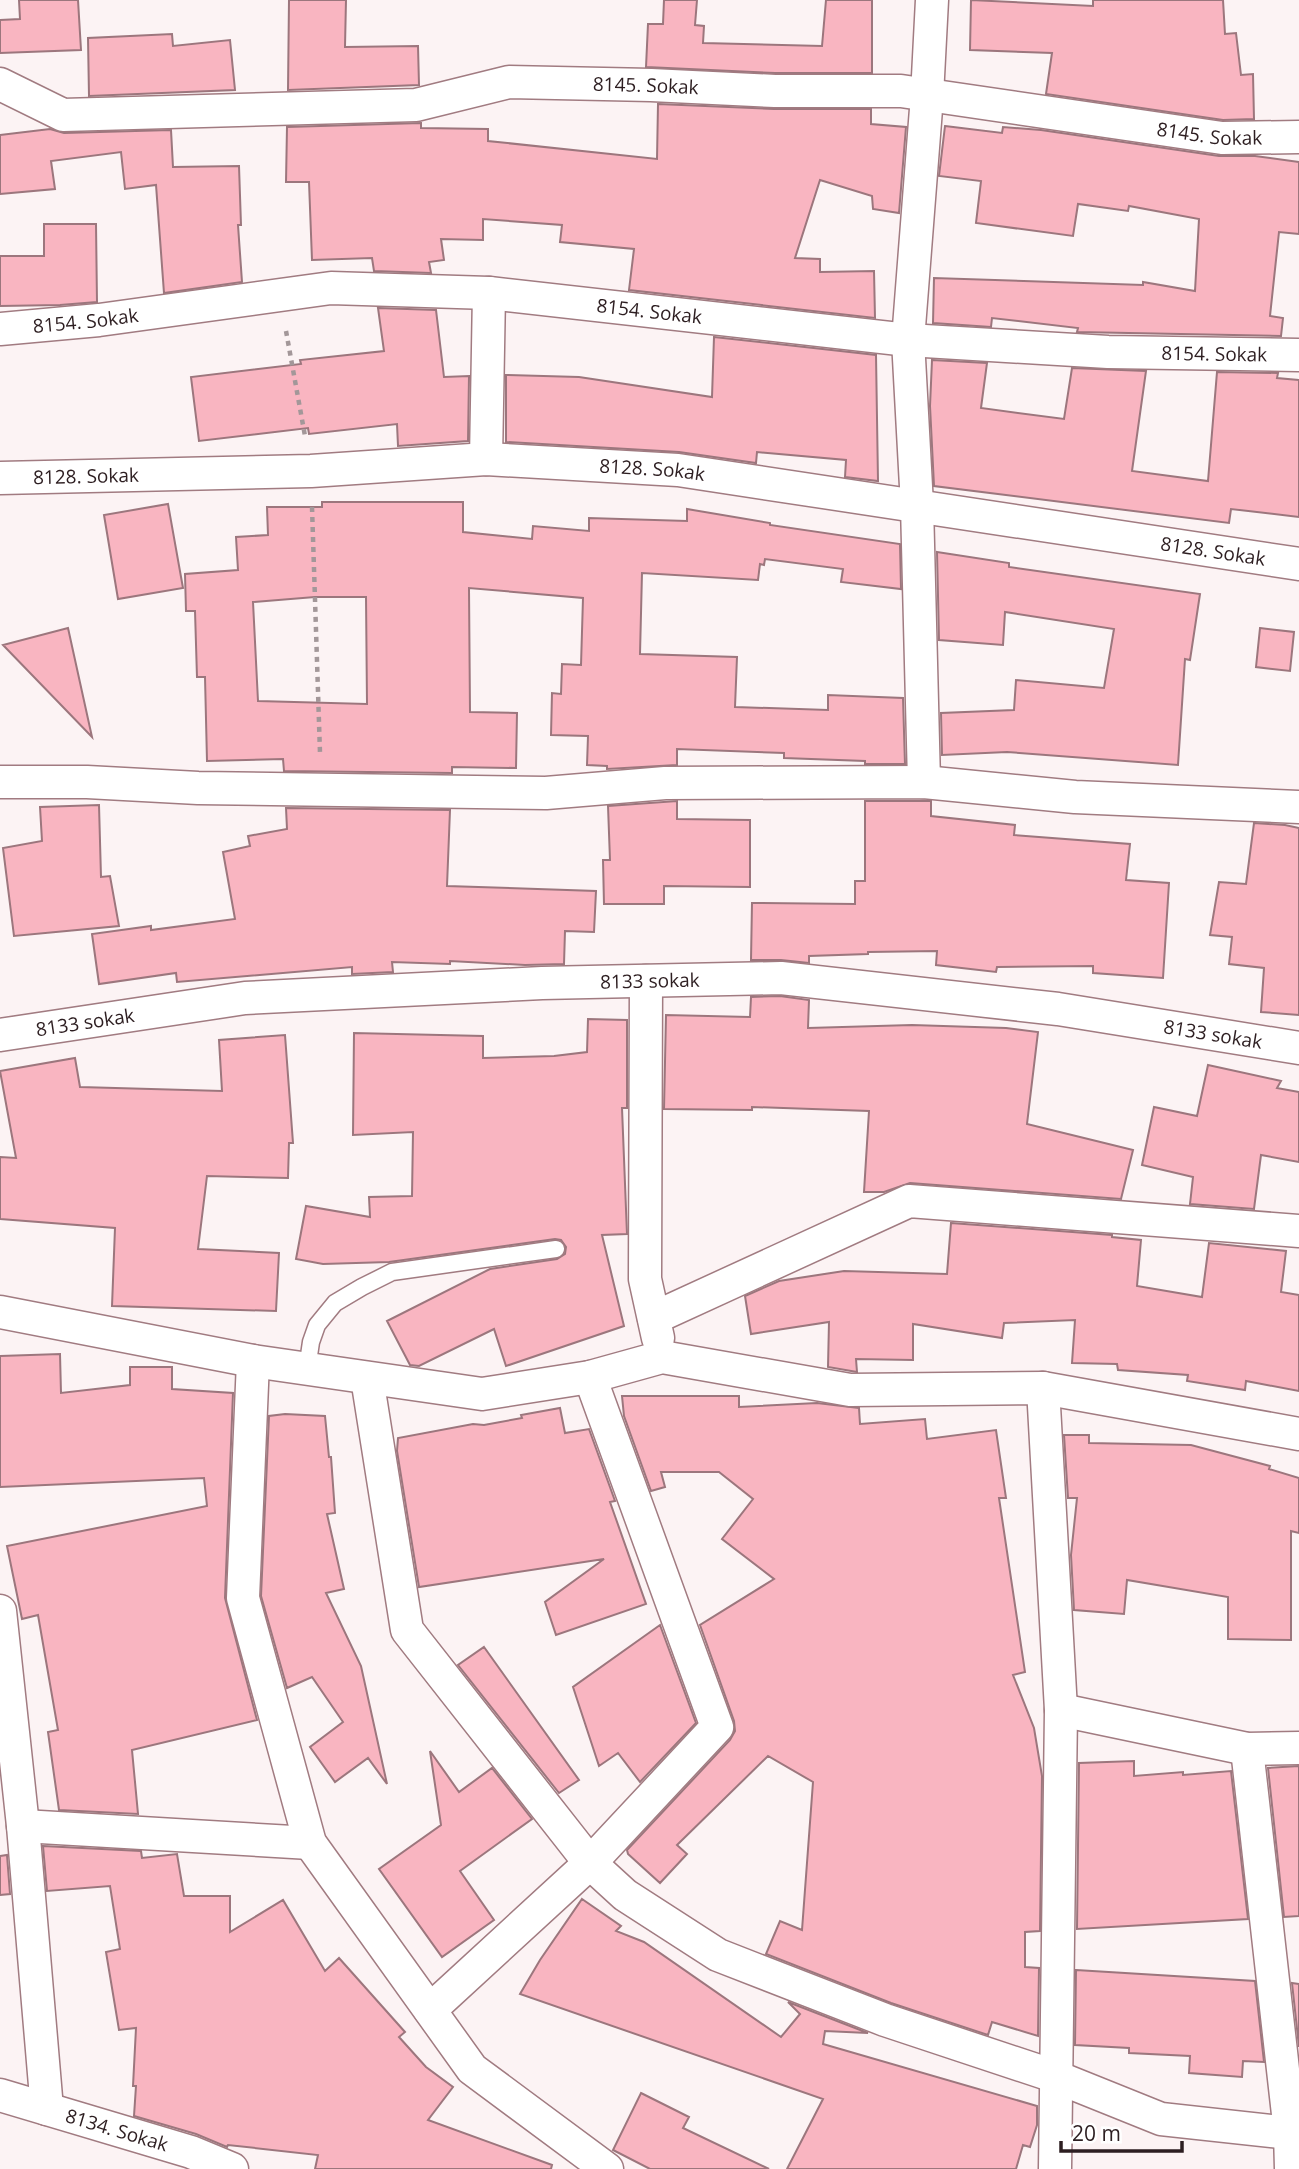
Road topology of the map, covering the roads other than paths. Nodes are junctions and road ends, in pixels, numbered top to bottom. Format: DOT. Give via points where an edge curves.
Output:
graph roads {
  1 [pos="932,0"];
  2 [pos="0,84"];
  3 [pos="927,96"];
  4 [pos="1299,137"];
  5 [pos="489,293"];
  6 [pos="0,329"];
  7 [pos="908,340"];
  8 [pos="1299,355"];
  9 [pos="486,459"];
  10 [pos="0,478"];
  11 [pos="917,505"];
  12 [pos="1299,564"];
  13 [pos="0,782"];
  14 [pos="924,782"];
  15 [pos="1299,807"];
  16 [pos="646,981"];
  17 [pos="0,1035"];
  18 [pos="1299,1048"];
  19 [pos="1299,1231"];
  20 [pos="556,1249"];
  21 [pos="0,1312"];
  22 [pos="654,1318"];
  23 [pos="662,1357"];
  24 [pos="253,1361"];
  25 [pos="307,1369"];
  26 [pos="590,1377"];
  27 [pos="367,1378"];
  28 [pos="1043,1388"];
  29 [pos="1299,1434"];
  30 [pos="0,1611"];
  31 [pos="1061,1710"];
  32 [pos="1299,1748"];
  33 [pos="1247,1749"];
  34 [pos="23,1826"];
  35 [pos="310,1843"];
  36 [pos="590,1863"];
  37 [pos="430,2010"];
  38 [pos="1054,2076"];
  39 [pos="0,2095"];
  40 [pos="47,2109"];
  41 [pos="1295,2133"];
  42 [pos="232,2169"];
  43 [pos="607,2169"];
  44 [pos="1055,2169"];
  45 [pos="1291,2169"];
  1 -- 3 [label="street"];
  2 -- 3 [label="street, 8145. Sokak" via="63,115 416,105 509,82 901,91"];
  3 -- 4 [label="street, 8145. Sokak" via="1222,138"];
  3 -- 7 [label="street"];
  5 -- 6 [label="street, 8154. Sokak" via="331,288"];
  5 -- 7 [label="street, 8154. Sokak"];
  5 -- 9 [label="street"];
  7 -- 8 [label="street, 8154. Sokak" via="1108,352"];
  7 -- 11 [label="street"];
  9 -- 10 [label="street, 8128. Sokak" via="311,471"];
  9 -- 11 [label="street, 8128. Sokak" via="678,470"];
  11 -- 12 [label="street, 8128. Sokak"];
  11 -- 14 [label="street"];
  13 -- 14 [label="street" via="546,793 665,783"];
  14 -- 15 [label="street" via="1076,797"];
  16 -- 17 [label="street, 8133 sokak" via="245,998"];
  16 -- 18 [label="street, 8133 sokak" via="781,978 1058,1009"];
  16 -- 22 [label="street" via="645,1279"];
  19 -- 22 [label="street" via="909,1201"];
  20 -- 25 [label="lane" via="392,1272 335,1303 317,1325"];
  21 -- 24 [label="street"];
  22 -- 23 [label="street"];
  23 -- 26 [label="street"];
  23 -- 28 [label="street" via="850,1390"];
  24 -- 25 [label="street"];
  24 -- 35 [label="street" via="243,1598"];
  25 -- 27 [label="street"];
  26 -- 27 [label="street" via="482,1394"];
  26 -- 36 [label="street" via="717,1727"];
  27 -- 36 [label="street" via="407,1630"];
  28 -- 29 [label="street"];
  28 -- 31 [label="street"];
  30 -- 34 [label="street"];
  31 -- 33 [label="street"];
  31 -- 38 [label="street"];
  32 -- 33 [label="street"];
  33 -- 41 [label="street"];
  34 -- 35 [label="street"];
  34 -- 40 [label="street"];
  35 -- 37 [label="street"];
  36 -- 37 [label="street"];
  36 -- 38 [label="street" via="625,1895 718,1955 885,2020"];
  37 -- 43 [label="street" via="472,2069"];
  38 -- 41 [label="street" via="1161,2119"];
  38 -- 44 [label="street"];
  39 -- 40 [label="street, 8134. Sokak"];
  40 -- 42 [label="street, 8134. Sokak" via="191,2152"];
  41 -- 45 [label="street"];
}
